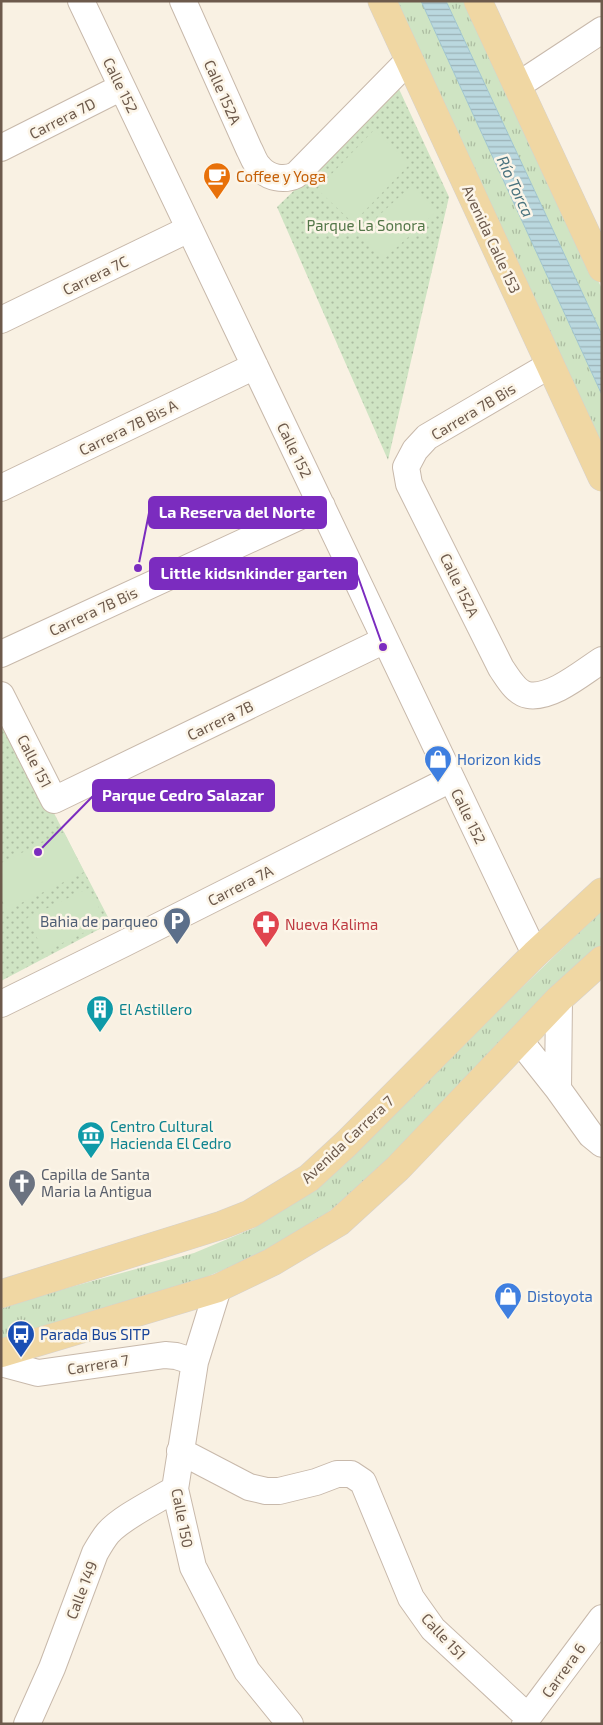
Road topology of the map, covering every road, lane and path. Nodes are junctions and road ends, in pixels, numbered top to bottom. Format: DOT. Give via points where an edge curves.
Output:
graph roads {
  1 [pos="81,1"];
  2 [pos="183,1"];
  3 [pos="382,1"];
  4 [pos="478,1"];
  5 [pos="602,30"];
  6 [pos="409,60"];
  7 [pos="517,86"];
  8 [pos="122,88"];
  9 [pos="1,148"];
  10 [pos="189,229"];
  11 [pos="602,268"];
  12 [pos="1,320"];
  13 [pos="550,365"];
  14 [pos="255,366"];
  15 [pos="406,467"];
  16 [pos="602,477"];
  17 [pos="1,488"];
  18 [pos="322,506"];
  19 [pos="385,640"];
  20 [pos="1,654"];
  21 [pos="602,660"];
  22 [pos="1,695"];
  23 [pos="452,778"];
  24 [pos="54,800"];
  25 [pos="602,892"];
  26 [pos="535,954"];
  27 [pos="602,960"];
  28 [pos="559,999"];
  29 [pos="1,1004"];
  30 [pos="520,1041"];
  31 [pos="558,1090"];
  32 [pos="602,1144"];
  33 [pos="218,1288"];
  34 [pos="1,1294"];
  35 [pos="1,1353"];
  36 [pos="195,1362"];
  37 [pos="1,1363"];
  38 [pos="180,1451"];
  39 [pos="175,1489"];
  40 [pos="602,1618"];
  41 [pos="527,1720"];
  42 [pos="27,1724"];
  43 [pos="290,1724"];
  1 -- 8 [label="street, Calle 152"];
  2 -- 6 [label="street, Calle 152A" via="258,167 272,176 288,179 296,175"];
  3 -- 6 [label="main road, Avenida Calle 153"];
  4 -- 7 [label="main road"];
  5 -- 7 [label="street"];
  6 -- 13 [label="main road, Avenida Calle 153"];
  7 -- 11 [label="main road"];
  8 -- 9 [label="street, Carrera 7D"];
  8 -- 10 [label="street, Calle 152"];
  10 -- 12 [label="street, Carrera 7C"];
  10 -- 14 [label="street, Calle 152"];
  13 -- 15 [label="street, Carrera 7B Bis" via="427,438 414,450"];
  13 -- 16 [label="main road, Avenida Calle 153"];
  14 -- 17 [label="street, Carrera 7B Bis A"];
  14 -- 18 [label="street, Calle 152"];
  15 -- 21 [label="street, Calle 152A" via="409,484 513,686 527,695 545,695"];
  18 -- 19 [label="street, Calle 152"];
  18 -- 20 [label="street, Carrera 7B Bis"];
  19 -- 23 [label="street, Calle 152"];
  19 -- 24 [label="street, Carrera 7B"];
  22 -- 24 [label="street, Calle 151"];
  23 -- 26 [label="street, Calle 152"];
  23 -- 29 [label="street, Carrera 7A"];
  25 -- 26 [label="main road, Avenida Carrera 7"];
  26 -- 34 [label="main road, Avenida Carrera 7" via="309,1178 250,1214 222,1226"];
  27 -- 28 [label="main road"];
  28 -- 30 [label="main road"];
  28 -- 31 [label="street"];
  30 -- 31 [label="street"];
  30 -- 33 [label="main road" via="398,1168 339,1222 272,1262"];
  31 -- 32 [label="street" via="591,1135"];
  33 -- 35 [label="main road"];
  33 -- 36 [label="street, Calle 150"];
  36 -- 37 [label="street, Carrera 7" via="165,1355 38,1373"];
  36 -- 38 [label="street, Calle 150"];
  38 -- 39 [label="street, Calle 150"];
  38 -- 41 [label="street, Calle 151" via="249,1488 266,1491 279,1491 336,1474 351,1474 363,1482 411,1598 433,1629"];
  39 -- 42 [label="street, Calle 149" via="119,1523 101,1542"];
  39 -- 43 [label="street, Calle 150" via="193,1567 247,1671"];
  40 -- 41 [label="street, Carrera 6"];
}
